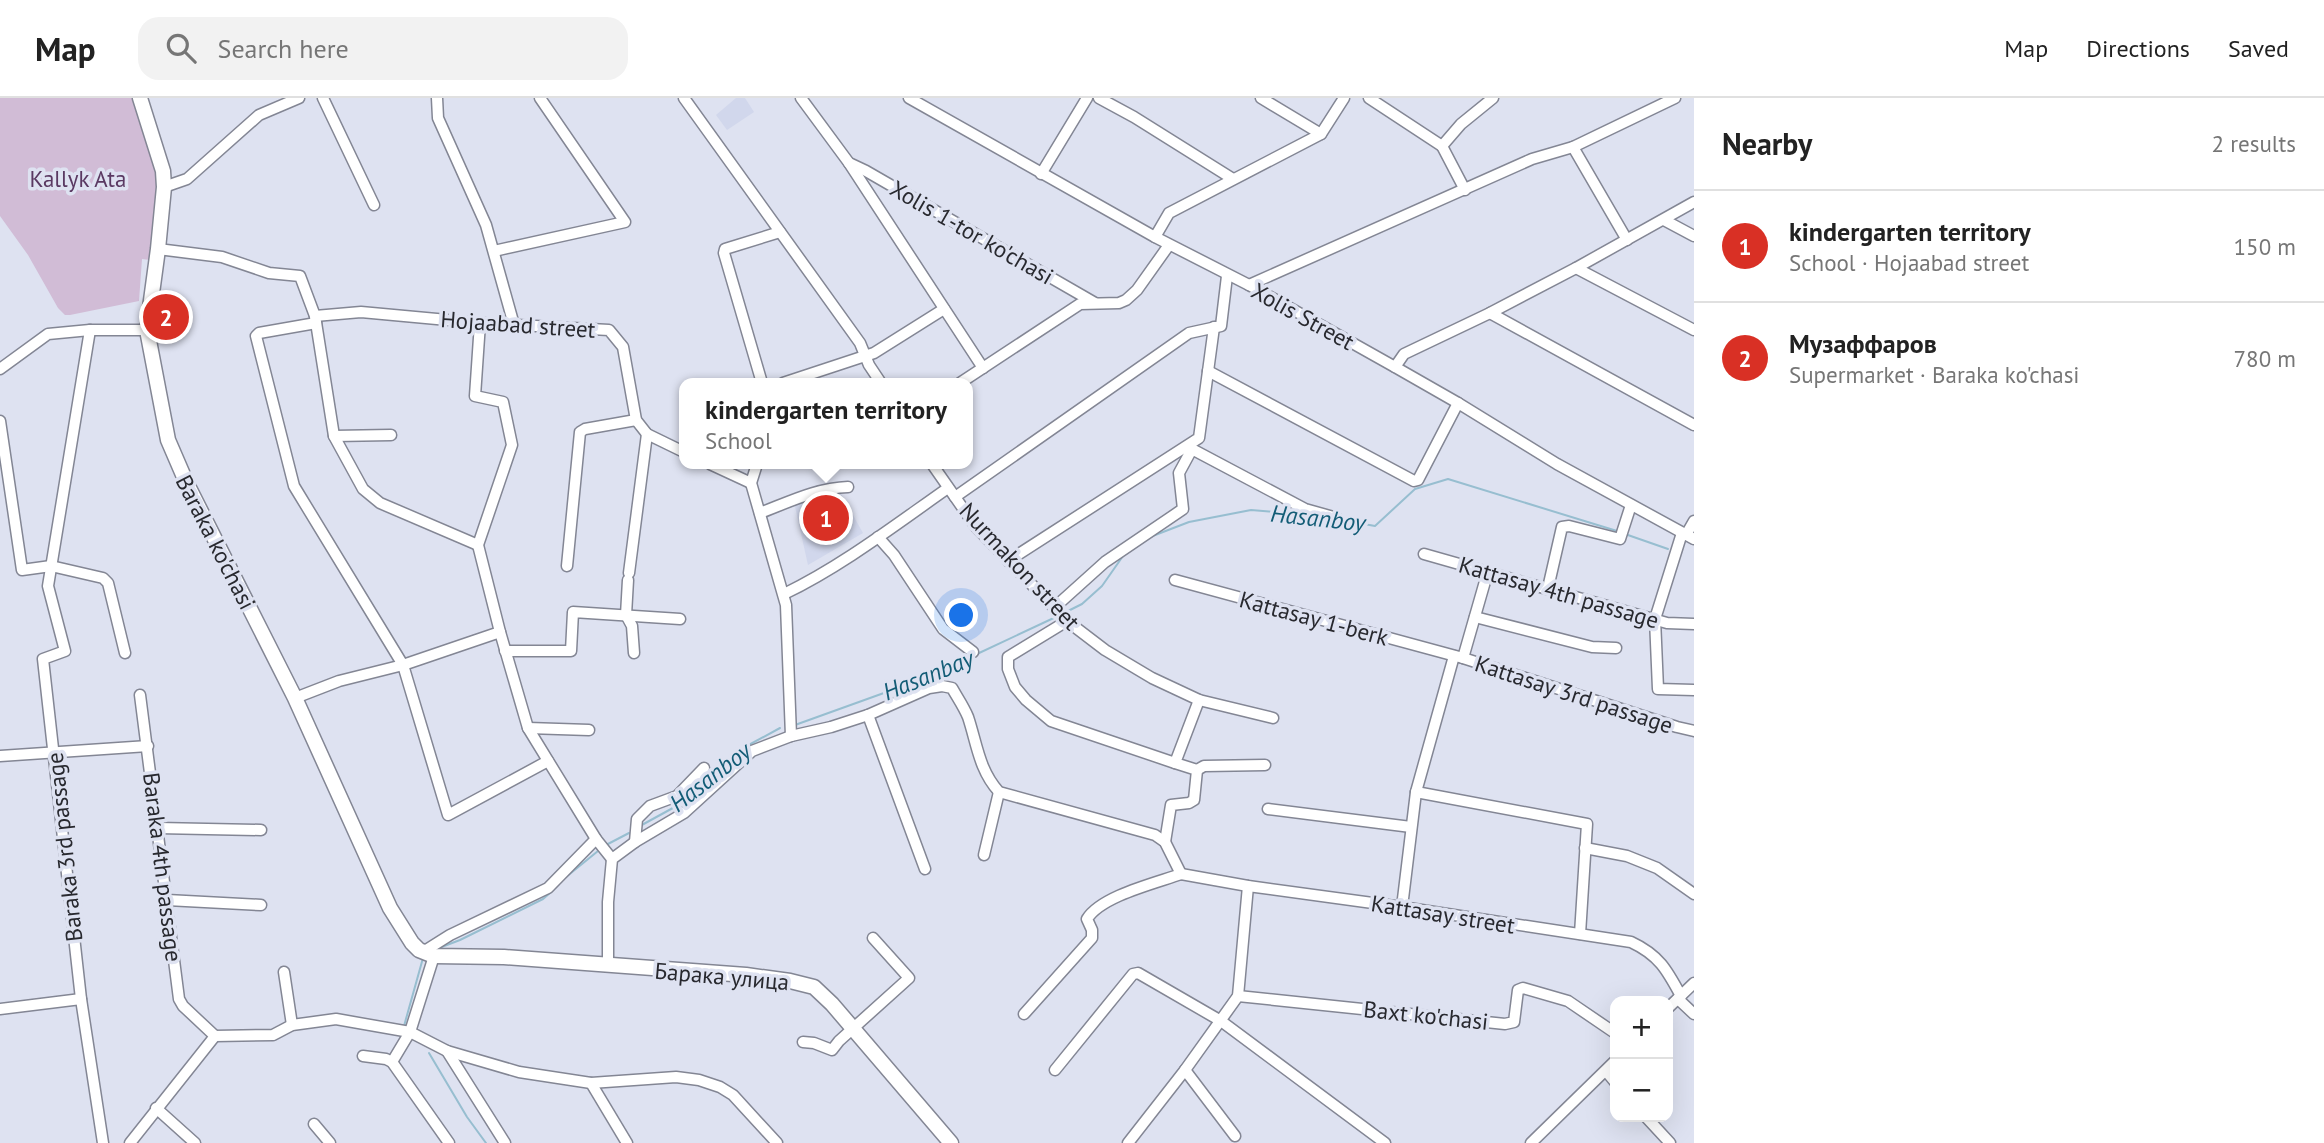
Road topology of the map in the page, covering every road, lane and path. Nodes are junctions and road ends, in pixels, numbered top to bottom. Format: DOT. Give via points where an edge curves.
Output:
graph roads {
  1 [pos="140,98"];
  2 [pos="299,98"];
  3 [pos="323,98"];
  4 [pos="437,98"];
  5 [pos="540,98"];
  6 [pos="684,98"];
  7 [pos="801,98"];
  8 [pos="909,98"];
  9 [pos="1087,98"];
  10 [pos="1099,98"];
  11 [pos="1261,98"];
  12 [pos="1344,98"];
  13 [pos="1369,98"];
  14 [pos="1493,98"];
  15 [pos="1675,98"];
  16 [pos="1321,134"];
  17 [pos="1442,146"];
  18 [pos="1573,148"];
  19 [pos="849,163"];
  20 [pos="1041,174"];
  21 [pos="1233,179"];
  22 [pos="164,187"];
  23 [pos="1465,190"];
  24 [pos="1694,202"];
  25 [pos="374,205"];
  26 [pos="1664,220"];
  27 [pos="780,232"];
  28 [pos="1694,236"];
  29 [pos="1155,237"];
  30 [pos="1627,240"];
  31 [pos="1169,245"];
  32 [pos="158,249"];
  33 [pos="494,251"];
  34 [pos="1577,268"];
  35 [pos="1227,276"];
  36 [pos="1249,285"];
  37 [pos="1095,303"];
  38 [pos="944,309"];
  39 [pos="1490,313"];
  40 [pos="315,320"];
  41 [pos="480,323"];
  42 [pos="514,325"];
  43 [pos="1214,327"];
  44 [pos="90,330"];
  45 [pos="147,330"];
  46 [pos="1694,330"];
  47 [pos="867,356"];
  48 [pos="1395,367"];
  49 [pos="983,368"];
  50 [pos="0,369"];
  51 [pos="1208,371"];
  52 [pos="761,378"];
  53 [pos="799,378"];
  54 [pos="878,378"];
  55 [pos="968,378"];
  56 [pos="1458,403"];
  57 [pos="636,420"];
  58 [pos="0,421"];
  59 [pos="1694,425"];
  60 [pos="391,435"];
  61 [pos="648,435"];
  62 [pos="334,436"];
  63 [pos="1190,448"];
  64 [pos="679,450"];
  65 [pos="721,469"];
  66 [pos="755,469"];
  67 [pos="936,469"];
  68 [pos="751,483"];
  69 [pos="848,487"];
  70 [pos="951,492"];
  71 [pos="1631,505"];
  72 [pos="760,513"];
  73 [pos="1337,518"];
  74 [pos="1694,521"];
  75 [pos="1687,536"];
  76 [pos="878,537"];
  77 [pos="478,545"];
  78 [pos="1424,554"];
  79 [pos="1008,561"];
  80 [pos="51,566"];
  81 [pos="567,566"];
  82 [pos="1488,571"];
  83 [pos="1175,580"];
  84 [pos="1548,588"];
  85 [pos="784,594"];
  86 [pos="1055,607"];
  87 [pos="626,615"];
  88 [pos="1475,617"];
  89 [pos="680,619"];
  90 [pos="1656,619"];
  91 [pos="1067,621"];
  92 [pos="1694,624"];
  93 [pos="500,632"];
  94 [pos="1616,648"];
  95 [pos="505,651"];
  96 [pos="974,652"];
  97 [pos="125,653"];
  98 [pos="634,653"];
  99 [pos="1458,657"];
  100 [pos="403,665"];
  101 [pos="1694,690"];
  102 [pos="140,695"];
  103 [pos="295,698"];
  104 [pos="1199,700"];
  105 [pos="868,715"];
  106 [pos="1273,718"];
  107 [pos="528,728"];
  108 [pos="589,730"];
  109 [pos="1694,731"];
  110 [pos="791,736"];
  111 [pos="148,746"];
  112 [pos="53,753"];
  113 [pos="0,756"];
  114 [pos="548,761"];
  115 [pos="1175,763"];
  116 [pos="1265,765"];
  117 [pos="704,768"];
  118 [pos="1197,770"];
  119 [pos="999,792"];
  120 [pos="1416,792"];
  121 [pos="1268,810"];
  122 [pos="1412,827"];
  123 [pos="158,828"];
  124 [pos="261,830"];
  125 [pos="596,839"];
  126 [pos="635,842"];
  127 [pos="1165,842"];
  128 [pos="1585,848"];
  129 [pos="984,855"];
  130 [pos="612,859"];
  131 [pos="925,869"];
  132 [pos="1181,874"];
  133 [pos="1248,886"];
  134 [pos="1694,894"];
  135 [pos="167,900"];
  136 [pos="261,905"];
  137 [pos="1402,907"];
  138 [pos="1580,934"];
  139 [pos="873,938"];
  140 [pos="429,955"];
  141 [pos="608,966"];
  142 [pos="284,972"];
  143 [pos="1694,983"];
  144 [pos="1238,996"];
  145 [pos="1679,997"];
  146 [pos="81,999"];
  147 [pos="1673,1003"];
  148 [pos="0,1009"];
  149 [pos="1024,1014"];
  150 [pos="1694,1014"];
  151 [pos="1221,1021"];
  152 [pos="292,1026"];
  153 [pos="852,1029"];
  154 [pos="1610,1030"];
  155 [pos="410,1032"];
  156 [pos="215,1036"];
  157 [pos="803,1042"];
  158 [pos="447,1051"];
  159 [pos="363,1056"];
  160 [pos="392,1062"];
  161 [pos="1610,1067"];
  162 [pos="1055,1070"];
  163 [pos="1185,1070"];
  164 [pos="1606,1071"];
  165 [pos="1610,1076"];
  166 [pos="591,1083"];
  167 [pos="156,1108"];
  168 [pos="1651,1122"];
  169 [pos="314,1124"];
  170 [pos="1235,1136"];
  171 [pos="103,1143"];
  172 [pos="130,1143"];
  173 [pos="195,1143"];
  174 [pos="330,1143"];
  175 [pos="449,1143"];
  176 [pos="505,1143"];
  177 [pos="627,1143"];
  178 [pos="777,1143"];
  179 [pos="951,1143"];
  180 [pos="1128,1143"];
  181 [pos="1385,1143"];
  182 [pos="1531,1143"];
  183 [pos="1670,1143"];
  1 -- 22 [label="main road, Baraka ko'chasi" via="160,155"];
  2 -- 22 [label="street" via="260,115 187,179"];
  3 -- 25 [label="street"];
  4 -- 33 [label="street" via="438,118"];
  5 -- 33 [label="street" via="625,222"];
  6 -- 27 [label="street"];
  7 -- 19 [label="street, Xolis 1-tor ko'chasi"];
  8 -- 20 [label="street, Xolis Street"];
  9 -- 20 [label="street"];
  10 -- 21 [label="street"];
  11 -- 16 [label="street"];
  12 -- 16 [label="street"];
  13 -- 17 [label="street"];
  14 -- 17 [label="street"];
  15 -- 18 [label="street"];
  16 -- 21 [label="street"];
  17 -- 23 [label="street"];
  18 -- 23 [label="street" via="1532,159"];
  18 -- 30 [label="street"];
  19 -- 37 [label="street, Xolis 1-tor ko'chasi"];
  19 -- 38 [label="street, Xolis 1-tor ko'chasi"];
  20 -- 29 [label="street, Xolis Street"];
  21 -- 29 [label="street" via="1169,213"];
  22 -- 32 [label="main road, Baraka ko'chasi"];
  23 -- 36 [label="street"];
  24 -- 26 [label="street"];
  26 -- 28 [label="street"];
  26 -- 30 [label="street"];
  27 -- 47 [label="street"];
  27 -- 52 [label="street" via="725,248 724,253"];
  29 -- 31 [label="street, Xolis Street"];
  30 -- 34 [label="street"];
  31 -- 35 [label="street, Xolis Street"];
  31 -- 37 [label="street" via="1126,300"];
  32 -- 40 [label="street" via="222,257 269,273 300,276"];
  32 -- 45 [label="main road, Baraka ko'chasi"];
  33 -- 42 [label="street"];
  34 -- 39 [label="street"];
  34 -- 46 [label="street"];
  35 -- 36 [label="street, Xolis Street"];
  35 -- 43 [label="street" via="1222,325"];
  36 -- 48 [label="street, Xolis Street"];
  37 -- 49 [label="street" via="1080,304"];
  38 -- 47 [label="street"];
  38 -- 49 [label="street, Xolis 1-tor ko'chasi"];
  39 -- 48 [label="street" via="1404,354"];
  39 -- 59 [label="street"];
  40 -- 41 [label="street, Hojaabad street" via="361,312"];
  40 -- 62 [label="street"];
  40 -- 100 [label="street, Hojaabad street" via="259,332 256,340 294,486"];
  41 -- 42 [label="street, Hojaabad street"];
  41 -- 77 [label="street" via="475,396 503,402 512,445"];
  42 -- 57 [label="street, Hojaabad street" via="608,330 623,347"];
  43 -- 51 [label="street"];
  43 -- 70 [label="street" via="1189,333"];
  44 -- 45 [label="street"];
  44 -- 50 [label="street" via="48,334"];
  44 -- 80 [label="street"];
  45 -- 103 [label="main road, Baraka ko'chasi" via="173,455"];
  47 -- 53 [label="street"];
  47 -- 54 [label="street"];
  48 -- 56 [label="street, Xolis Street"];
  49 -- 55 [label="street"];
  51 -- 56 [label="street" via="1414,481"];
  51 -- 63 [label="street" via="1199,438"];
  56 -- 71 [label="street, Xolis Street"];
  57 -- 61 [label="street, Hojaabad street"];
  57 -- 81 [label="street" via="580,432"];
  58 -- 80 [label="street" via="22,570"];
  60 -- 62 [label="street"];
  61 -- 64 [label="street, Hojaabad street"];
  61 -- 87 [label="street"];
  62 -- 77 [label="street" via="363,489 380,503"];
  63 -- 73 [label="street" via="1305,509"];
  63 -- 79 [label="street"];
  63 -- 86 [label="street" via="1179,473 1182,509 1105,562"];
  65 -- 68 [label="street"];
  66 -- 68 [label="street"];
  67 -- 70 [label="street, Nurmakon street"];
  68 -- 72 [label="street"];
  69 -- 72 [label="street" via="817,491"];
  70 -- 76 [label="street"];
  70 -- 79 [label="street, Nurmakon street"];
  71 -- 75 [label="street, Xolis Street"];
  71 -- 84 [label="street" via="1623,535 1562,527"];
  72 -- 85 [label="street"];
  74 -- 75 [label="street"];
  75 -- 90 [label="street"];
  76 -- 85 [label="street"];
  76 -- 96 [label="street" via="943,629"];
  77 -- 93 [label="street"];
  78 -- 82 [label="street, Kattasay 4th passage"];
  79 -- 86 [label="street, Nurmakon street"];
  80 -- 97 [label="street" via="107,581"];
  80 -- 112 [label="street, Baraka 3rd passage" via="48,586 65,651 43,659"];
  82 -- 84 [label="street, Kattasay 4th passage"];
  82 -- 88 [label="street"];
  83 -- 99 [label="street, Kattasay 1-berk"];
  84 -- 90 [label="street, Kattasay 4th passage"];
  85 -- 110 [label="street"];
  86 -- 91 [label="street, Nurmakon street"];
  87 -- 89 [label="street"];
  87 -- 95 [label="street" via="573,612 571,651"];
  87 -- 98 [label="street" via="632,626"];
  88 -- 94 [label="street" via="1592,647"];
  88 -- 99 [label="street"];
  90 -- 92 [label="street, Kattasay 4th passage"];
  90 -- 101 [label="street" via="1658,689"];
  91 -- 104 [label="street, Nurmakon street" via="1105,650"];
  91 -- 115 [label="street" via="1008,657 1015,687 1051,720"];
  93 -- 95 [label="street"];
  93 -- 100 [label="street"];
  95 -- 107 [label="street"];
  99 -- 109 [label="street, Kattasay 3rd passage"];
  99 -- 120 [label="street"];
  100 -- 103 [label="street"];
  100 -- 114 [label="street" via="448,815"];
  102 -- 111 [label="street"];
  103 -- 140 [label="main road, Baraka ko'chasi" via="390,908 412,943"];
  104 -- 106 [label="street, Nurmakon street"];
  104 -- 115 [label="street"];
  105 -- 110 [label="street"];
  105 -- 119 [label="street" via="929,688 952,688 967,714 989,782"];
  105 -- 131 [label="street"];
  107 -- 108 [label="street"];
  107 -- 114 [label="street"];
  110 -- 126 [label="street" via="745,754 684,813"];
  111 -- 112 [label="street, Baraka 4th passage"];
  111 -- 123 [label="street, Baraka 4th passage"];
  112 -- 113 [label="street, Baraka 4th passage"];
  112 -- 146 [label="street, Baraka 3rd passage"];
  114 -- 125 [label="street"];
  115 -- 118 [label="street"];
  116 -- 118 [label="street"];
  117 -- 126 [label="street" via="674,799 650,806 637,819"];
  118 -- 127 [label="street" via="1194,800 1170,808"];
  119 -- 127 [label="street" via="1155,835"];
  119 -- 129 [label="street"];
  120 -- 122 [label="street"];
  120 -- 128 [label="street" via="1587,824"];
  121 -- 122 [label="street"];
  122 -- 137 [label="street"];
  123 -- 124 [label="street"];
  123 -- 135 [label="street, Baraka 4th passage"];
  125 -- 130 [label="street"];
  125 -- 140 [label="street" via="548,888 450,934"];
  126 -- 130 [label="street"];
  127 -- 132 [label="street"];
  128 -- 134 [label="street" via="1627,856 1657,868"];
  128 -- 138 [label="street"];
  130 -- 141 [label="street"];
  132 -- 133 [label="street, Kattasay street"];
  132 -- 149 [label="street" via="1107,902 1090,914 1092,938"];
  133 -- 137 [label="street, Kattasay street"];
  133 -- 144 [label="street"];
  135 -- 136 [label="street"];
  135 -- 156 [label="street, Baraka 4th passage" via="179,999"];
  137 -- 138 [label="street, Kattasay street"];
  138 -- 145 [label="street, Kattasay street" via="1645,949 1657,958"];
  139 -- 153 [label="street" via="909,978"];
  140 -- 141 [label="main road, Барака улица"];
  140 -- 155 [label="street"];
  141 -- 153 [label="main road, Барака улица" via="746,975 814,987"];
  142 -- 152 [label="street"];
  143 -- 145 [label="street"];
  144 -- 151 [label="street"];
  144 -- 154 [label="street, Baxt ko'chasi" via="1505,1024 1514,1022 1518,990 1523,988 1568,1001"];
  145 -- 147 [label="street"];
  145 -- 150 [label="street, Kattasay street"];
  146 -- 148 [label="street"];
  146 -- 171 [label="street, Baraka 3rd passage"];
  151 -- 162 [label="street" via="1136,973"];
  151 -- 163 [label="street"];
  151 -- 181 [label="street"];
  152 -- 155 [label="street" via="336,1019"];
  152 -- 156 [label="street" via="273,1035"];
  153 -- 157 [label="street" via="832,1050"];
  153 -- 179 [label="main road, Барака улица"];
  155 -- 158 [label="street"];
  155 -- 160 [label="street"];
  156 -- 167 [label="street"];
  158 -- 166 [label="street" via="519,1072"];
  158 -- 176 [label="street"];
  159 -- 160 [label="street"];
  160 -- 175 [label="street"];
  161 -- 164 [label="street"];
  163 -- 170 [label="street"];
  163 -- 180 [label="street"];
  164 -- 165 [label="street"];
  164 -- 182 [label="street"];
  166 -- 177 [label="street"];
  166 -- 178 [label="street" via="676,1077 699,1080 733,1095"];
  167 -- 172 [label="street"];
  167 -- 173 [label="street"];
  168 -- 183 [label="street"];
  169 -- 174 [label="street"];
}
